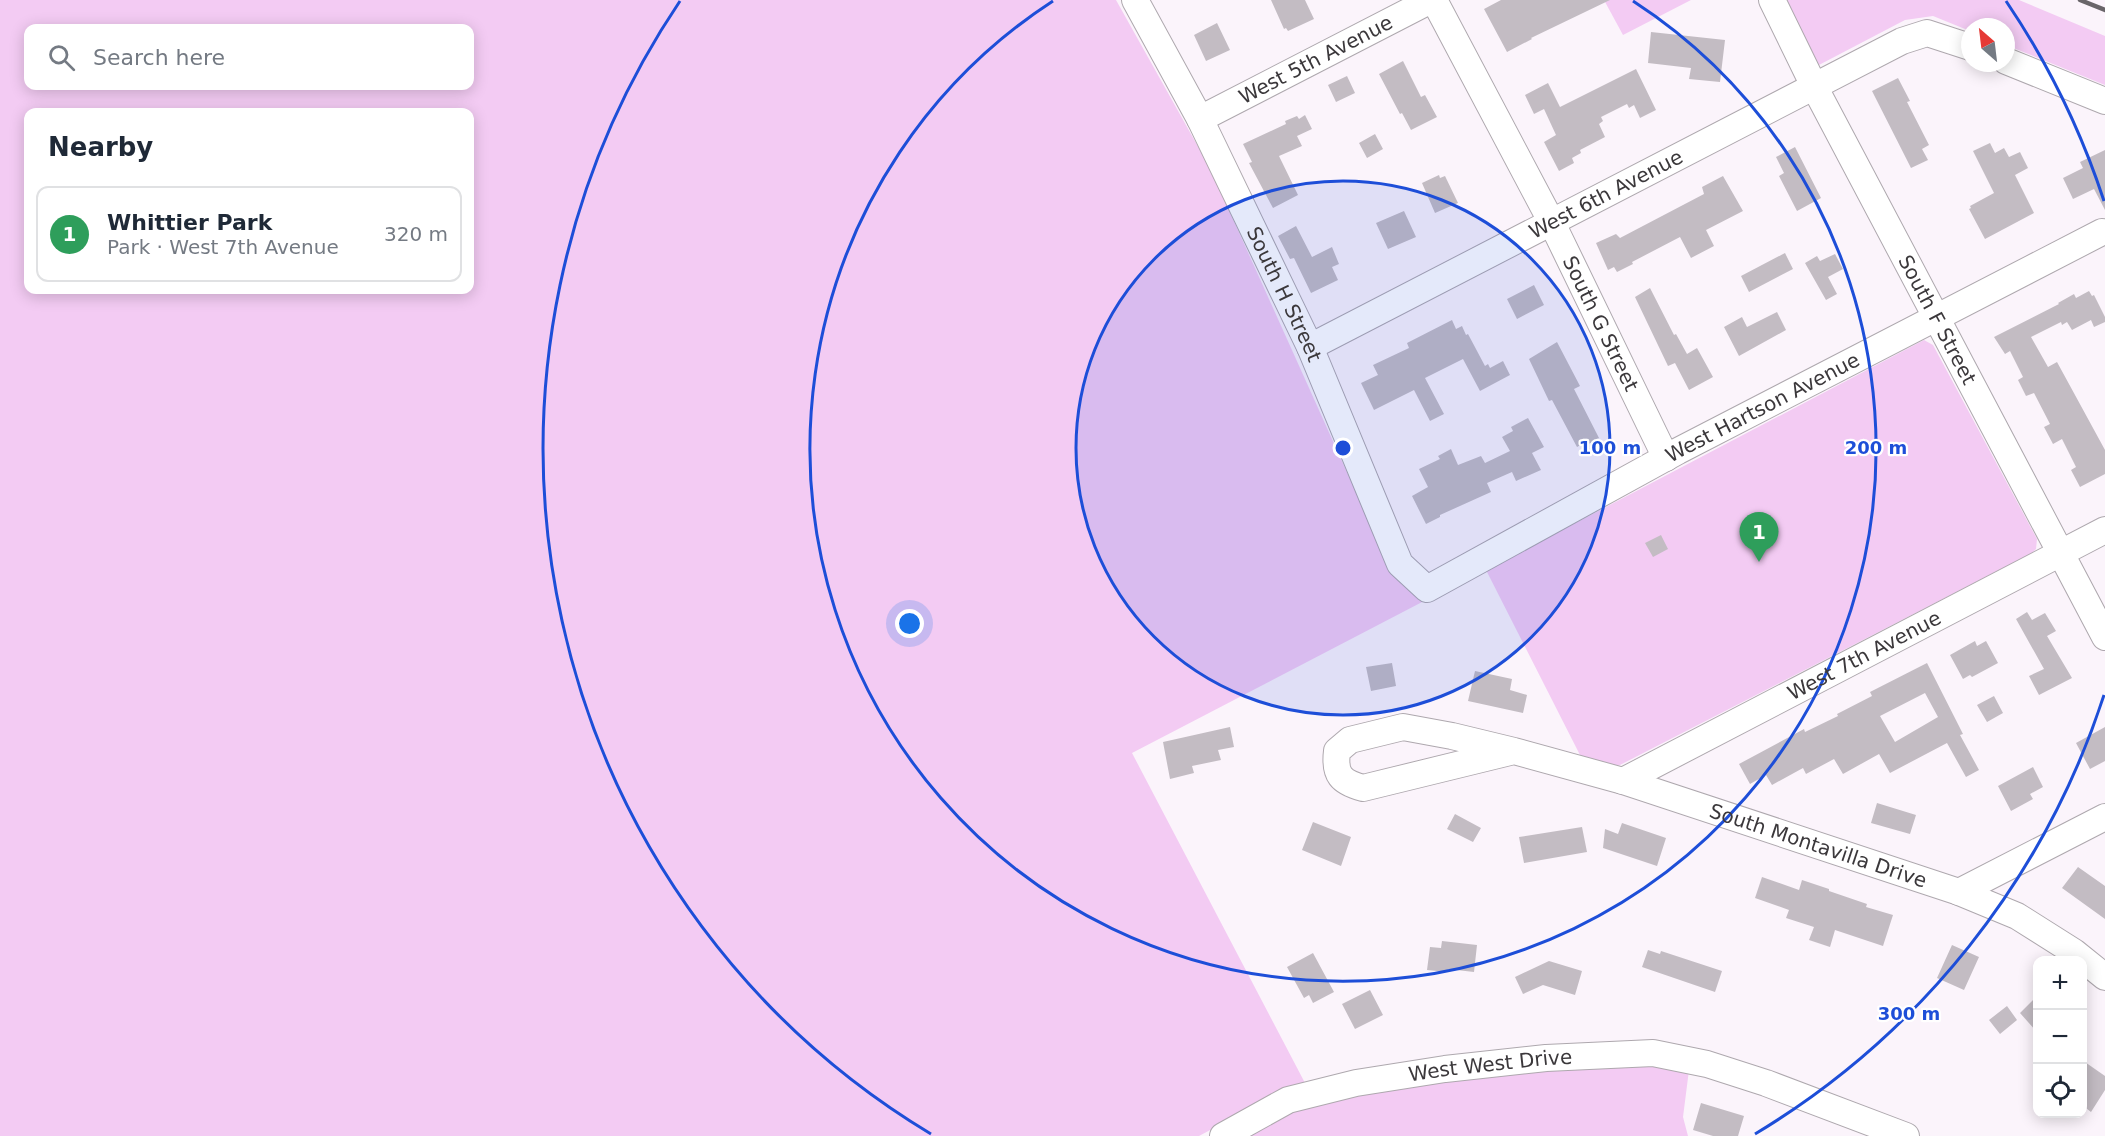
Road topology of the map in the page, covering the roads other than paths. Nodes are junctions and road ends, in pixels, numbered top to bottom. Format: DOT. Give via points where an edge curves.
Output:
graph roads {
  1 [pos="1136,0"];
  2 [pos="1433,0"];
  3 [pos="1772,0"];
  4 [pos="1961,44"];
  5 [pos="2015,66"];
  6 [pos="1814,86"];
  7 [pos="2105,101"];
  8 [pos="1200,119"];
  9 [pos="1552,223"];
  10 [pos="2102,232"];
  11 [pos="1936,319"];
  12 [pos="1310,347"];
  13 [pos="1666,458"];
  14 [pos="2105,530"];
  15 [pos="2061,553"];
  16 [pos="1427,589"];
  17 [pos="2105,637"];
  18 [pos="1514,751"];
  19 [pos="1623,781"];
  20 [pos="2105,818"];
  21 [pos="1959,892"];
  22 [pos="2105,977"];
  23 [pos="1223,1136"];
  24 [pos="1906,1136"];
  1 -- 8 [label="street, South H Street"];
  2 -- 8 [label="street, West 5th Avenue"];
  2 -- 9 [label="street, South G Street"];
  3 -- 6 [label="street, South F Street"];
  4 -- 6 [label="street, West 6th Avenue" via="1927,33 1902,41"];
  5 -- 7 [label="street"];
  6 -- 9 [label="street, West 6th Avenue"];
  6 -- 11 [label="street, South F Street"];
  8 -- 12 [label="street, South H Street"];
  9 -- 12 [label="street, West 6th Avenue"];
  9 -- 13 [label="street, South G Street"];
  10 -- 11 [label="street, West Hartson Avenue"];
  11 -- 13 [label="street, West Hartson Avenue"];
  11 -- 15 [label="street, South F Street"];
  12 -- 16 [label="street, South H Street" via="1400,564"];
  13 -- 16 [label="street, West Hartson Avenue"];
  14 -- 15 [label="street, West 7th Avenue"];
  15 -- 17 [label="street, South F Street"];
  15 -- 19 [label="street, West 7th Avenue"];
  18 -- 18 [label="street, South Montavilla Drive" via="1363,788 1347,784 1335,763 1336,751 1350,740 1403,727"];
  18 -- 19 [label="street, South Montavilla Drive"];
  19 -- 21 [label="street, South Montavilla Drive"];
  20 -- 21 [label="street"];
  21 -- 22 [label="street, South Montavilla Drive" via="2017,916"];
  23 -- 24 [label="street, West West Drive" via="1288,1100 1356,1083 1546,1058 1653,1053 1707,1064 1766,1083"];
}
